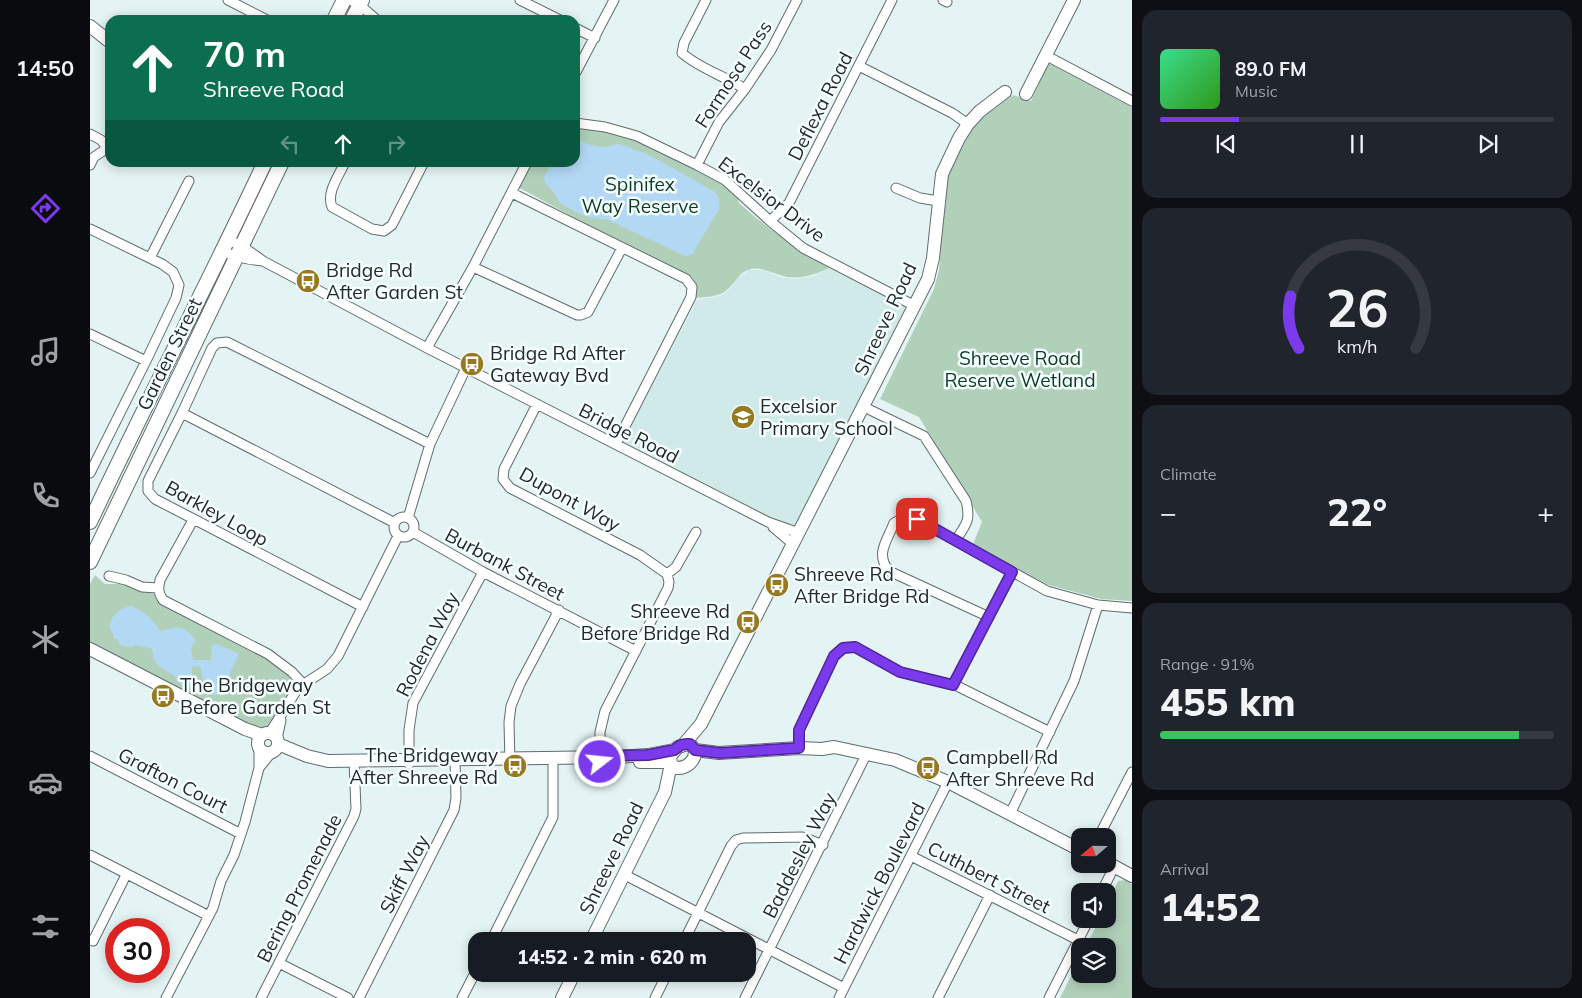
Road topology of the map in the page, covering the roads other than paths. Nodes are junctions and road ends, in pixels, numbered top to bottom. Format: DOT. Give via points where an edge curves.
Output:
graph roads {
  1 [pos="228,0"];
  2 [pos="520,0"];
  3 [pos="614,0"];
  4 [pos="706,0"];
  5 [pos="797,0"];
  6 [pos="892,0"];
  7 [pos="1074,0"];
  8 [pos="357,2"];
  9 [pos="257,15"];
  10 [pos="353,15"];
  11 [pos="371,15"];
  12 [pos="550,15"];
  13 [pos="90,26"];
  14 [pos="580,31"];
  15 [pos="105,38"];
  16 [pos="594,38"];
  17 [pos="1045,55"];
  18 [pos="580,65"];
  19 [pos="859,66"];
  20 [pos="745,89"];
  21 [pos="1132,89"];
  22 [pos="1005,92"];
  23 [pos="1026,94"];
  24 [pos="1129,100"];
  25 [pos="580,124"];
  26 [pos="968,124"];
  27 [pos="90,134"];
  28 [pos="105,145"];
  29 [pos="105,150"];
  30 [pos="91,158"];
  31 [pos="697,165"];
  32 [pos="263,167"];
  33 [pos="280,167"];
  34 [pos="343,167"];
  35 [pos="421,167"];
  36 [pos="525,167"];
  37 [pos="189,181"];
  38 [pos="896,188"];
  39 [pos="512,193"];
  40 [pos="938,201"];
  41 [pos="770,221"];
  42 [pos="90,229"];
  43 [pos="225,245"];
  44 [pos="622,248"];
  45 [pos="239,252"];
  46 [pos="150,258"];
  47 [pos="474,267"];
  48 [pos="915,306"];
  49 [pos="90,334"];
  50 [pos="427,348"];
  51 [pos="146,361"];
  52 [pos="466,368"];
  53 [pos="537,404"];
  54 [pos="864,407"];
  55 [pos="182,413"];
  56 [pos="430,444"];
  57 [pos="616,444"];
  58 [pos="90,473"];
  59 [pos="408,518"];
  60 [pos="193,520"];
  61 [pos="90,522"];
  62 [pos="395,523"];
  63 [pos="413,532"];
  64 [pos="696,532"];
  65 [pos="398,536"];
  66 [pos="796,539"];
  67 [pos="956,540"];
  68 [pos="90,562"];
  69 [pos="483,572"];
  70 [pos="1012,572"];
  71 [pos="667,574"];
  72 [pos="109,576"];
  73 [pos="158,588"];
  74 [pos="1098,605"];
  75 [pos="363,607"];
  76 [pos="1132,608"];
  77 [pos="559,610"];
  78 [pos="988,617"];
  79 [pos="90,649"];
  80 [pos="636,650"];
  81 [pos="90,658"];
  82 [pos="303,684"];
  83 [pos="953,685"];
  84 [pos="1050,732"];
  85 [pos="269,743"];
  86 [pos="799,748"];
  87 [pos="867,754"];
  88 [pos="90,756"];
  89 [pos="682,756"];
  90 [pos="601,759"];
  91 [pos="510,760"];
  92 [pos="553,760"];
  93 [pos="455,761"];
  94 [pos="409,762"];
  95 [pos="354,763"];
  96 [pos="1132,772"];
  97 [pos="948,782"];
  98 [pos="1128,789"];
  99 [pos="1010,814"];
  100 [pos="1104,828"];
  101 [pos="241,834"];
  102 [pos="823,845"];
  103 [pos="1071,846"];
  104 [pos="90,855"];
  105 [pos="911,856"];
  106 [pos="1116,868"];
  107 [pos="126,875"];
  108 [pos="624,875"];
  109 [pos="1132,876"];
  110 [pos="990,895"];
  111 [pos="698,913"];
  112 [pos="207,916"];
  113 [pos="496,932"];
  114 [pos="596,932"];
  115 [pos="688,932"];
  116 [pos="1074,938"];
  117 [pos="90,940"];
  118 [pos="769,950"];
  119 [pos="1071,954"];
  120 [pos="279,962"];
  121 [pos="470,982"];
  122 [pos="570,982"];
  123 [pos="663,982"];
  124 [pos="844,988"];
  125 [pos="166,998"];
  126 [pos="261,998"];
  127 [pos="348,998"];
  128 [pos="359,998"];
  129 [pos="462,998"];
  130 [pos="562,998"];
  131 [pos="655,998"];
  132 [pos="745,998"];
  133 [pos="839,998"];
  134 [pos="938,998"];
  135 [pos="1049,998"];
  1 -- 9 [label="street"];
  2 -- 12 [label="street"];
  3 -- 16 [label="street"];
  4 -- 20 [label="street" via="684,43 682,54"];
  5 -- 20 [label="street, Formosa Pass" via="771,50"];
  6 -- 19 [label="street, Deflexa Road"];
  7 -- 17 [label="street"];
  8 -- 10 [label="main road"];
  8 -- 11 [label="street"];
  13 -- 15 [label="street"];
  14 -- 16 [label="street"];
  16 -- 18 [label="street"];
  17 -- 23 [label="street"];
  17 -- 24 [label="street"];
  19 -- 26 [label="street" via="952,112"];
  19 -- 41 [label="street, Deflexa Road" via="789,203"];
  20 -- 31 [label="street, Formosa Pass" via="719,122"];
  21 -- 24 [label="street"];
  22 -- 26 [label="street, Shreeve Road"];
  25 -- 31 [label="street, Excelsior Drive" via="637,136"];
  26 -- 40 [label="street, Shreeve Road" via="942,174"];
  27 -- 28 [label="street"];
  29 -- 30 [label="street"];
  31 -- 41 [label="street, Excelsior Drive" via="725,180"];
  32 -- 43 [label="main road, Garden Street"];
  33 -- 45 [label="main road, Garden Street"];
  34 -- 35 [label="street" via="330,194 332,207 372,229 384,231 392,225"];
  36 -- 39 [label="street"];
  37 -- 46 [label="street"];
  38 -- 40 [label="street"];
  39 -- 44 [label="street"];
  39 -- 47 [label="street"];
  40 -- 48 [label="street, Shreeve Road" via="933,258 928,279"];
  41 -- 48 [label="street, Excelsior Drive" via="803,248"];
  42 -- 46 [label="street"];
  43 -- 45 [label="street, Bridge Road"];
  43 -- 61 [label="main road, Garden Street"];
  44 -- 47 [label="street" via="588,312 581,315"];
  44 -- 57 [label="street" via="686,279 692,287 691,297"];
  45 -- 50 [label="street, Bridge Road" via="249,260 263,261"];
  45 -- 68 [label="main road, Garden Street"];
  46 -- 51 [label="street" via="173,272 179,285"];
  47 -- 50 [label="street"];
  48 -- 54 [label="street, Shreeve Road"];
  49 -- 51 [label="street"];
  50 -- 52 [label="street, Bridge Road"];
  51 -- 58 [label="street"];
  52 -- 53 [label="street, Bridge Road"];
  52 -- 56 [label="street"];
  53 -- 57 [label="street, Bridge Road"];
  53 -- 71 [label="street, Dupont Way" via="504,469 503,479 510,488 640,555"];
  54 -- 66 [label="street, Shreeve Road"];
  54 -- 67 [label="street" via="924,436 966,501 969,514"];
  55 -- 56 [label="street, Barkley Loop" via="212,348 227,342"];
  55 -- 60 [label="street, Barkley Loop" via="148,481 148,491 155,499"];
  55 -- 62 [label="street"];
  56 -- 59 [label="street"];
  57 -- 66 [label="street, Bridge Road"];
  59 -- 62 [label="street" via="400,518"];
  59 -- 63 [label="street" via="413,523"];
  60 -- 73 [label="street"];
  60 -- 75 [label="street, Barkley Loop"];
  62 -- 65 [label="street" via="394,530"];
  63 -- 65 [label="street" via="408,537"];
  63 -- 69 [label="street, Burbank Street"];
  64 -- 71 [label="street" via="676,567"];
  65 -- 75 [label="street"];
  66 -- 89 [label="street, Shreeve Road"];
  67 -- 70 [label="street"];
  67 -- 78 [label="street" via="917,519 904,517 894,523 881,553 882,563 889,571"];
  69 -- 77 [label="street, Burbank Street"];
  69 -- 94 [label="street, Rodena Way" via="413,703"];
  70 -- 74 [label="street" via="1047,592"];
  70 -- 78 [label="street"];
  71 -- 80 [label="street" via="668,588"];
  72 -- 73 [label="street" via="142,587"];
  73 -- 82 [label="street" via="163,600 268,654"];
  74 -- 76 [label="street"];
  74 -- 84 [label="street" via="1074,681"];
  75 -- 82 [label="street" via="338,656 327,669"];
  77 -- 80 [label="street, Burbank Street"];
  77 -- 91 [label="street" via="511,706"];
  78 -- 83 [label="street"];
  79 -- 85 [label="street"];
  80 -- 90 [label="street" via="605,712 600,732"];
  81 -- 85 [label="street"];
  82 -- 85 [label="street" via="292,697"];
  83 -- 84 [label="street"];
  83 -- 86 [label="street" via="900,672 855,647 843,648 834,656 799,730"];
  84 -- 99 [label="street"];
  85 -- 95 [label="street" via="321,760"];
  85 -- 101 [label="street"];
  86 -- 87 [label="street" via="834,747"];
  86 -- 89 [label="street"];
  87 -- 97 [label="street" via="901,762"];
  87 -- 102 [label="street, Baddesley Way"];
  88 -- 101 [label="street, Grafton Court"];
  89 -- 90 [label="street"];
  89 -- 108 [label="street, Shreeve Road"];
  90 -- 92 [label="street"];
  91 -- 92 [label="street"];
  91 -- 93 [label="street"];
  92 -- 113 [label="street" via="553,817"];
  93 -- 94 [label="street"];
  93 -- 128 [label="street, Skiff Way" via="454,810"];
  94 -- 95 [label="street"];
  95 -- 120 [label="street, Bering Promenade" via="354,816"];
  96 -- 98 [label="street"];
  97 -- 99 [label="street"];
  97 -- 105 [label="street, Hardwick Boulevard"];
  98 -- 100 [label="street"];
  99 -- 103 [label="street"];
  101 -- 112 [label="street"];
  102 -- 111 [label="street" via="802,837 736,840"];
  102 -- 118 [label="street, Baddesley Way"];
  104 -- 107 [label="street"];
  105 -- 110 [label="street, Cuthbert Street"];
  105 -- 124 [label="street, Hardwick Boulevard"];
  106 -- 109 [label="street"];
  107 -- 112 [label="street"];
  107 -- 117 [label="street" via="93,941"];
  108 -- 111 [label="street"];
  108 -- 114 [label="street, Shreeve Road"];
  110 -- 116 [label="street, Cuthbert Street"];
  110 -- 134 [label="street"];
  111 -- 115 [label="street"];
  111 -- 118 [label="street"];
  112 -- 125 [label="street"];
  118 -- 124 [label="street"];
  118 -- 132 [label="street, Baddesley Way"];
  119 -- 135 [label="street"];
  120 -- 126 [label="street, Bering Promenade"];
  120 -- 127 [label="street"];
  121 -- 129 [label="street"];
  122 -- 130 [label="street"];
  123 -- 131 [label="street"];
  124 -- 133 [label="street, Hardwick Boulevard"];
}
